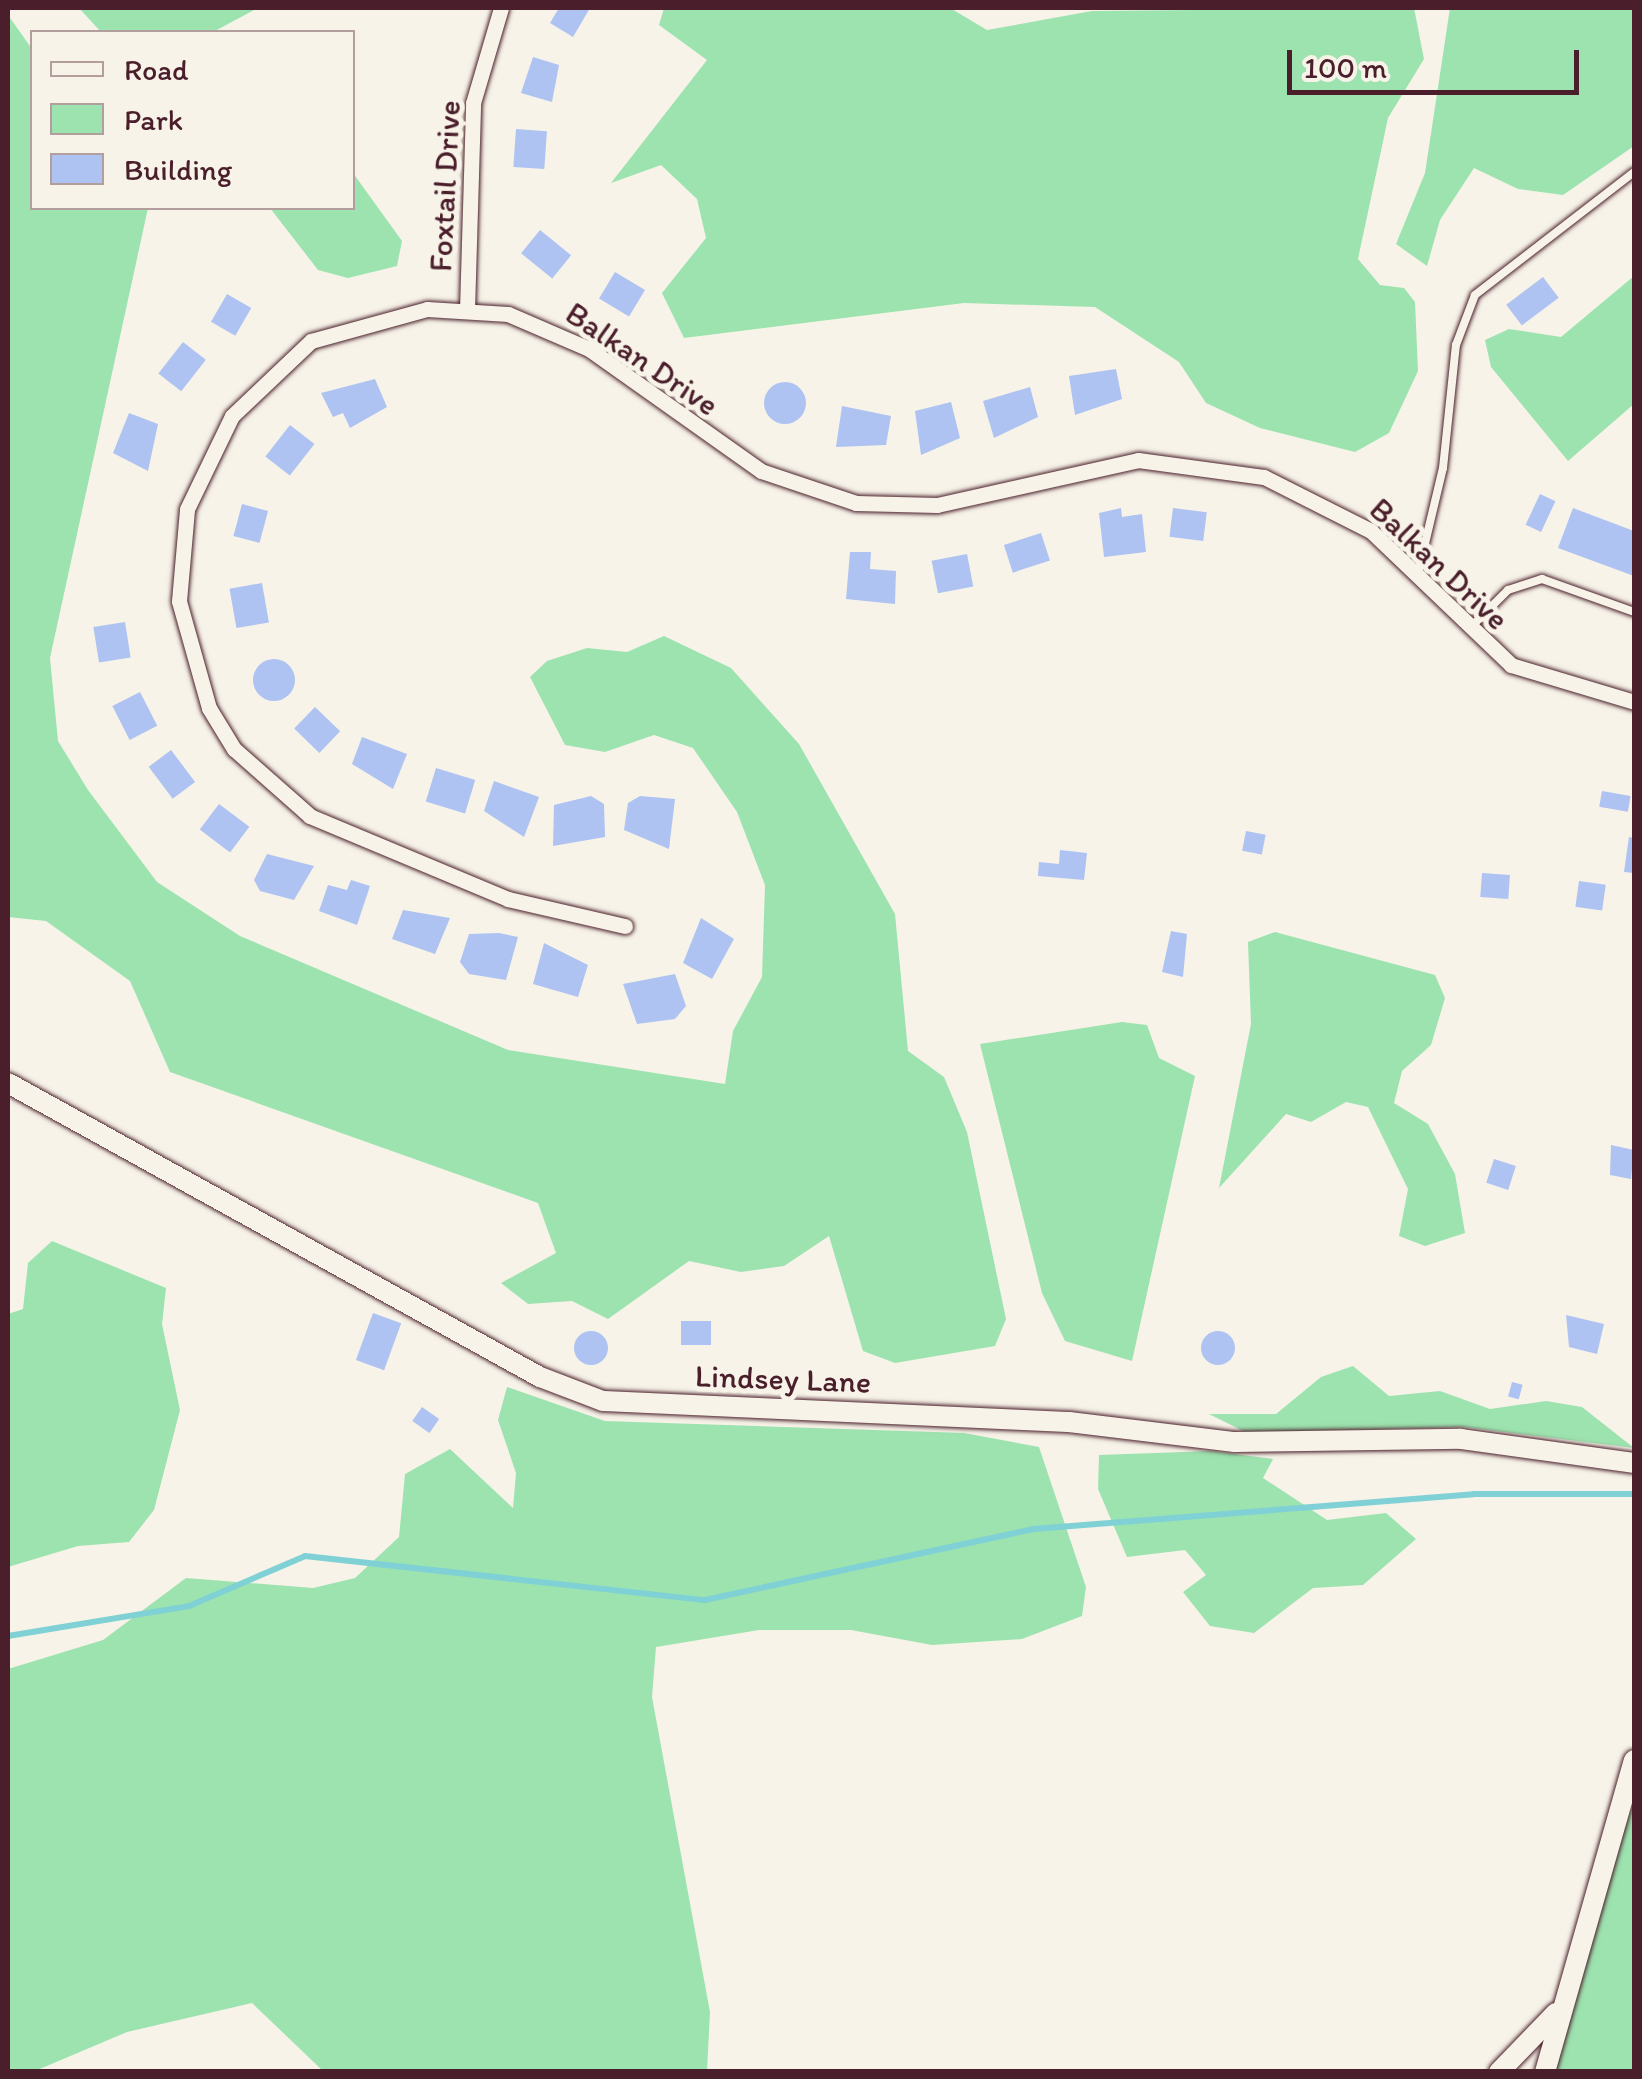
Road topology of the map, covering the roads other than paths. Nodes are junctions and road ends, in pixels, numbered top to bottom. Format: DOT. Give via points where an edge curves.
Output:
graph roads {
  1 [pos="501,8"];
  2 [pos="1634,172"];
  3 [pos="467,310"];
  4 [pos="1417,577"];
  5 [pos="1634,612"];
  6 [pos="1468,632"];
  7 [pos="1634,702"];
  8 [pos="624,926"];
  9 [pos="8,1083"];
  10 [pos="1634,1463"];
  11 [pos="1634,1760"];
  12 [pos="1556,2013"];
  13 [pos="1499,2072"];
  14 [pos="1545,2072"];
  1 -- 3 [label="street, Foxtail Drive" via="473,103"];
  2 -- 4 [label="lane" via="1475,295 1456,345 1443,468"];
  3 -- 4 [label="street, Balkan Drive" via="547,326 714,442 803,488 856,503 937,505 1138,460 1200,463 1264,477 1338,510"];
  3 -- 8 [label="street, Balkan Drive" via="361,320 311,341 232,416 184,525 178,601 188,656 234,749 310,816 508,898"];
  4 -- 6 [label="street, Balkan Drive"];
  5 -- 6 [label="lane" via="1542,578 1508,590"];
  6 -- 7 [label="street, Balkan Drive" via="1512,665"];
  9 -- 10 [label="street, Lindsey Lane" via="540,1377 603,1401 1070,1422 1234,1442 1461,1439"];
  11 -- 12 [label="street"];
  12 -- 13 [label="street"];
  12 -- 14 [label="street"];
}
